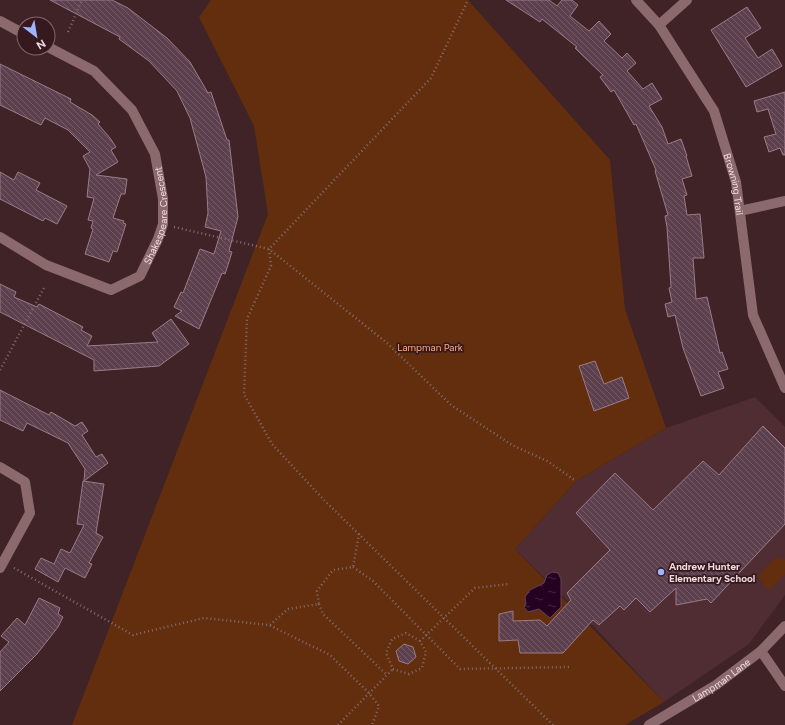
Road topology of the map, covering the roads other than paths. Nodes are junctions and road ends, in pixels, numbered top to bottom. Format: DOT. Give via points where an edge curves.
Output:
graph roads {
  1 [pos="636,0"];
  2 [pos="687,0"];
  3 [pos="0,22"];
  4 [pos="658,25"];
  5 [pos="16,30"];
  6 [pos="56,51"];
  7 [pos="785,201"];
  8 [pos="740,211"];
  9 [pos="0,237"];
  10 [pos="785,388"];
  11 [pos="0,467"];
  12 [pos="2,565"];
  13 [pos="785,626"];
  14 [pos="761,651"];
  15 [pos="785,686"];
  16 [pos="649,725"];
  1 -- 4 [label="street, Browning Trail"];
  2 -- 4 [label="street"];
  3 -- 5 [label="street"];
  4 -- 8 [label="street, Browning Trail" via="714,111 736,182"];
  6 -- 9 [label="street, Shakespeare Crescent" via="94,71 132,110 155,154 163,199 163,224 140,276 111,290 46,265"];
  7 -- 8 [label="street"];
  8 -- 10 [label="street, Browning Trail" via="753,314"];
  11 -- 12 [label="street" via="25,482 30,513"];
  13 -- 14 [label="street, Lampman Lane"];
  14 -- 15 [label="street"];
  14 -- 16 [label="street, Lampman Lane" via="716,685"];
}
